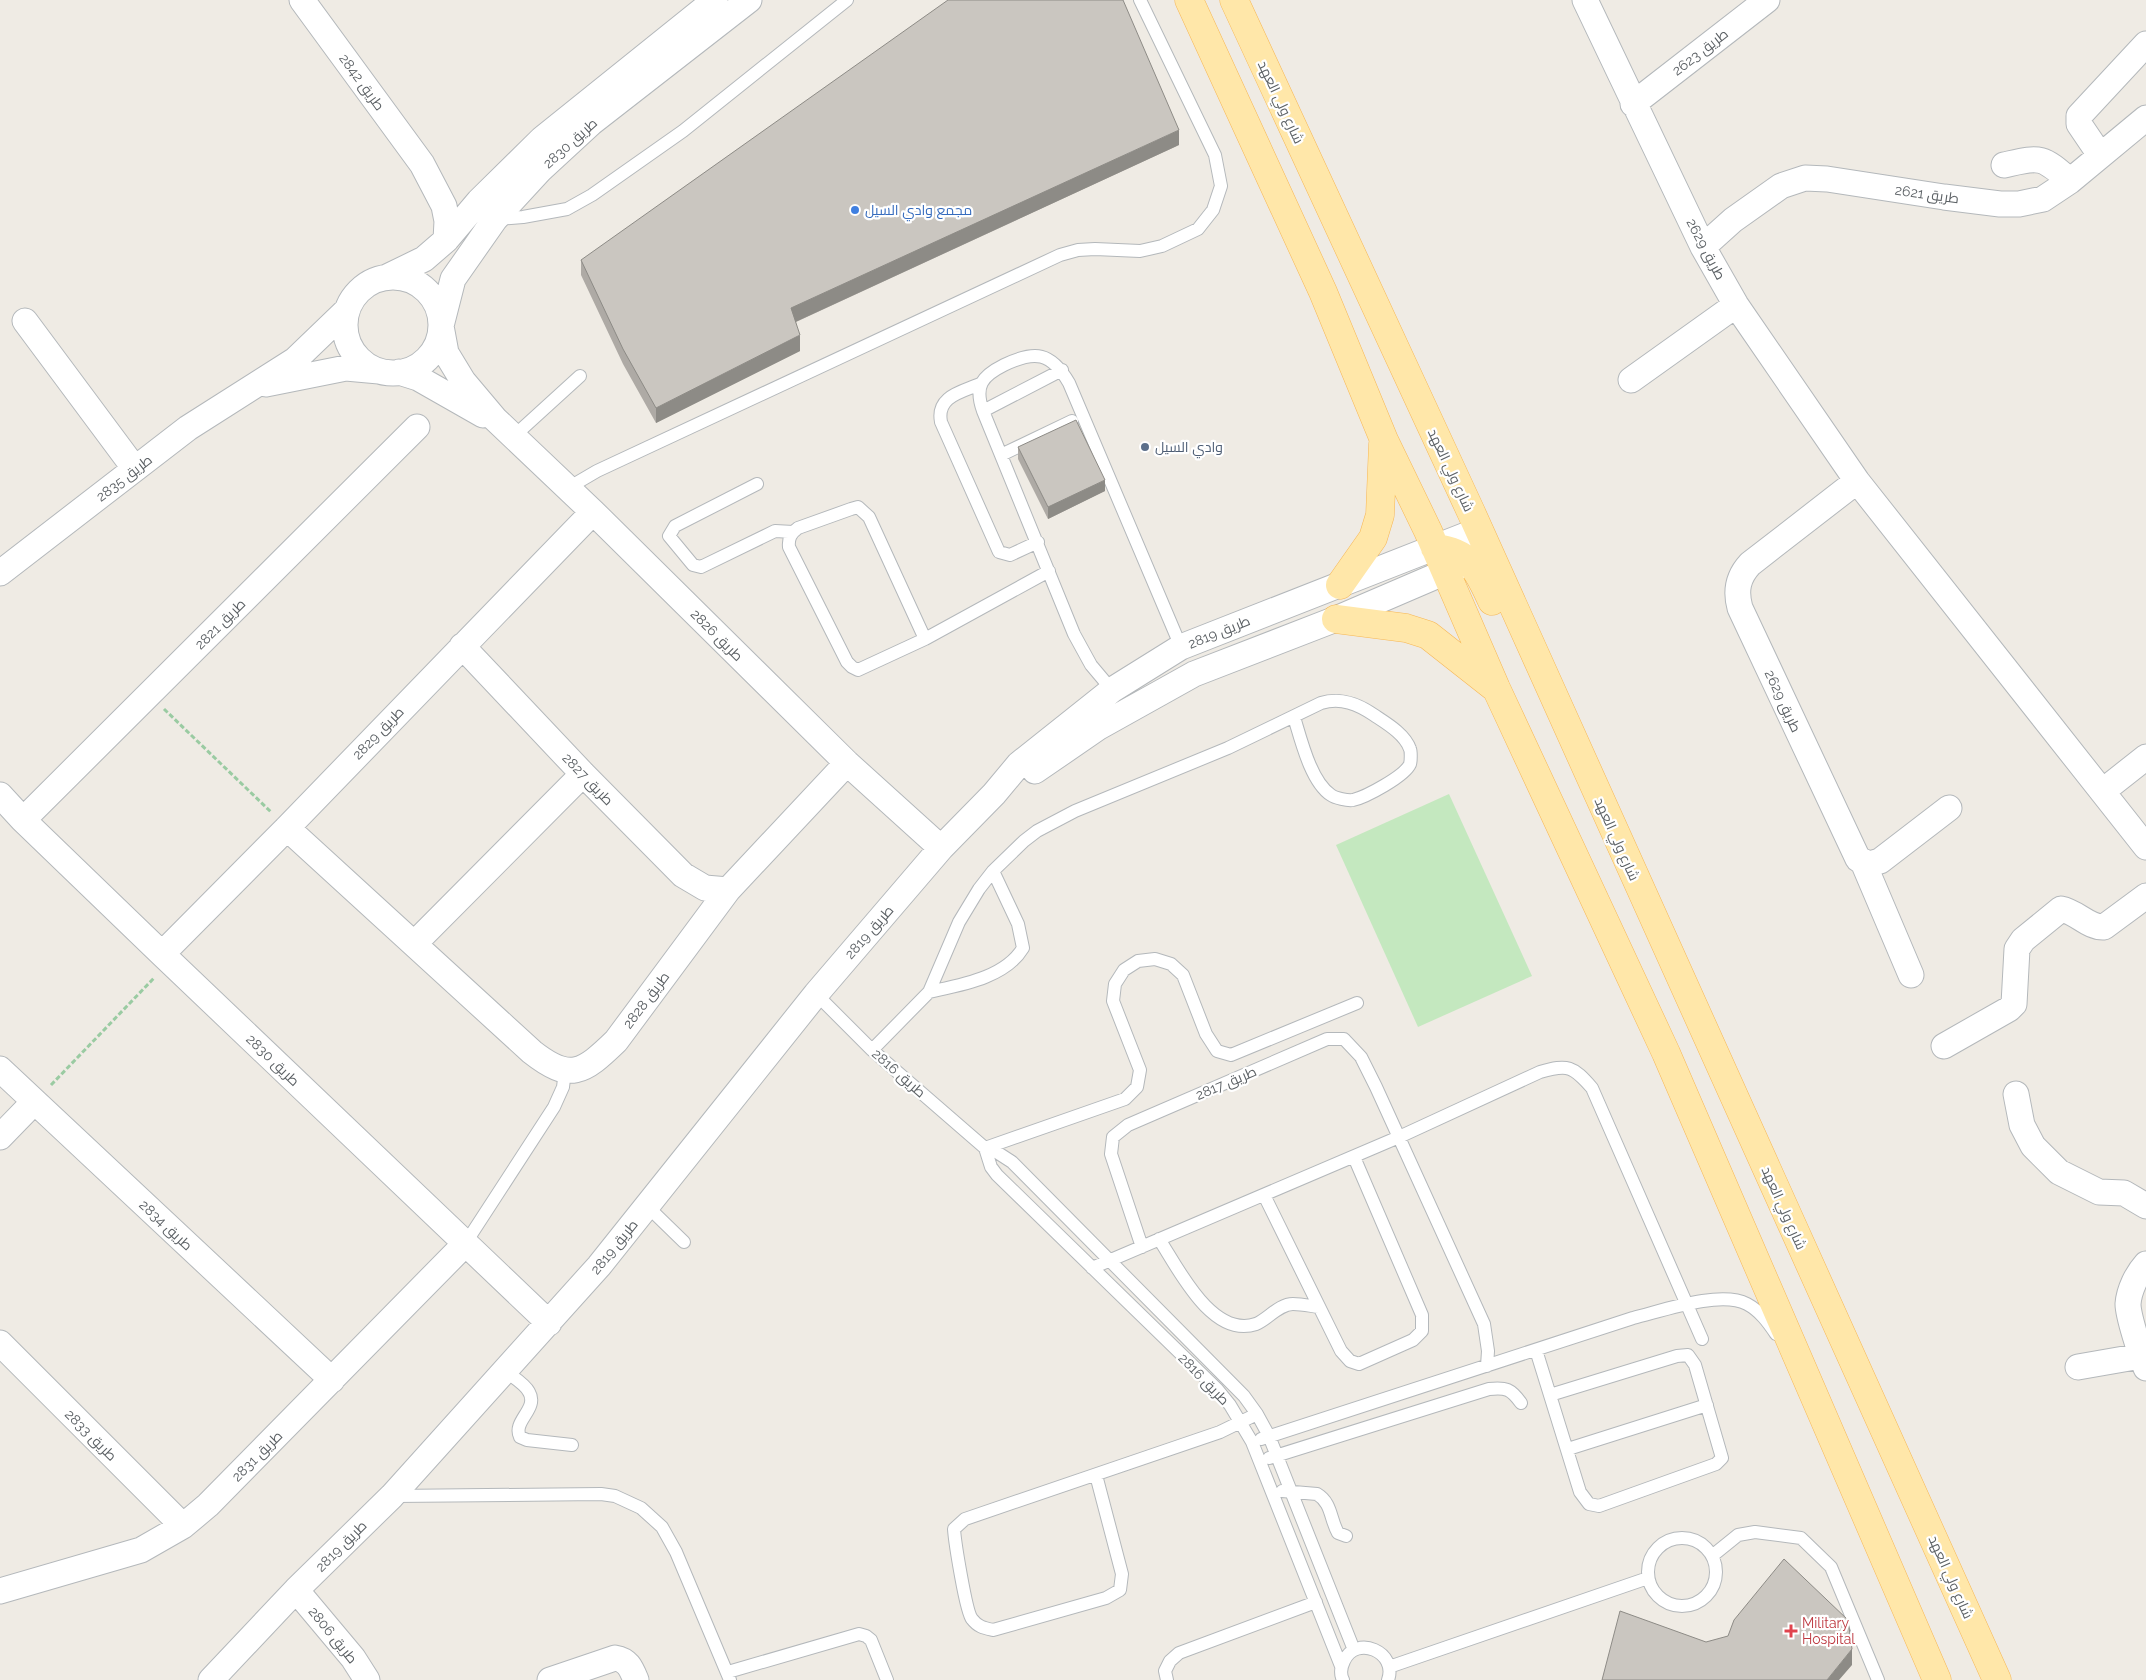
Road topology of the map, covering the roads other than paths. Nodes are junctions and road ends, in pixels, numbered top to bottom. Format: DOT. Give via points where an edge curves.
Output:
graph roads {
  1 [pos="302,0"];
  2 [pos="715,0"];
  3 [pos="748,0"];
  4 [pos="847,0"];
  5 [pos="1140,0"];
  6 [pos="1188,0"];
  7 [pos="1234,0"];
  8 [pos="1585,0"];
  9 [pos="1767,0"];
  10 [pos="2146,44"];
  11 [pos="1633,104"];
  12 [pos="2146,118"];
  13 [pos="2100,156"];
  14 [pos="422,164"];
  15 [pos="2004,165"];
  16 [pos="2070,181"];
  17 [pos="479,201"];
  18 [pos="495,220"];
  19 [pos="446,240"];
  20 [pos="1703,247"];
  21 [pos="388,277"];
  22 [pos="1736,305"];
  23 [pos="347,310"];
  24 [pos="25,321"];
  25 [pos="441,326"];
  26 [pos="1062,370"];
  27 [pos="392,372"];
  28 [pos="580,376"];
  29 [pos="1631,380"];
  30 [pos="980,384"];
  31 [pos="251,387"];
  32 [pos="983,411"];
  33 [pos="1084,416"];
  34 [pos="495,419"];
  35 [pos="417,427"];
  36 [pos="513,437"];
  37 [pos="1384,440"];
  38 [pos="1001,455"];
  39 [pos="135,469"];
  40 [pos="1857,481"];
  41 [pos="757,484"];
  42 [pos="568,488"];
  43 [pos="593,512"];
  44 [pos="793,532"];
  45 [pos="1038,542"];
  46 [pos="1464,553"];
  47 [pos="1049,571"];
  48 [pos="0,573"];
  49 [pos="1340,584"];
  50 [pos="1336,619"];
  51 [pos="925,639"];
  52 [pos="462,646"];
  53 [pos="1181,647"];
  54 [pos="1194,674"];
  55 [pos="1496,688"];
  56 [pos="1112,690"];
  57 [pos="1131,710"];
  58 [pos="1294,717"];
  59 [pos="2146,757"];
  60 [pos="847,763"];
  61 [pos="583,774"];
  62 [pos="2103,791"];
  63 [pos="994,794"];
  64 [pos="0,795"];
  65 [pos="1949,808"];
  66 [pos="23,820"];
  67 [pos="287,828"];
  68 [pos="2146,847"];
  69 [pos="941,848"];
  70 [pos="1863,862"];
  71 [pos="993,870"];
  72 [pos="728,890"];
  73 [pos="2146,896"];
  74 [pos="414,944"];
  75 [pos="166,958"];
  76 [pos="1911,975"];
  77 [pos="929,992"];
  78 [pos="816,994"];
  79 [pos="1357,1002"];
  80 [pos="1944,1046"];
  81 [pos="872,1050"];
  82 [pos="0,1069"];
  83 [pos="565,1071"];
  84 [pos="2016,1094"];
  85 [pos="34,1102"];
  86 [pos="0,1136"];
  87 [pos="1399,1137"];
  88 [pos="985,1148"];
  89 [pos="1354,1157"];
  90 [pos="1264,1195"];
  91 [pos="647,1206"];
  92 [pos="2146,1206"];
  93 [pos="1159,1239"];
  94 [pos="684,1242"];
  95 [pos="465,1244"];
  96 [pos="1142,1246"];
  97 [pos="1110,1260"];
  98 [pos="2146,1264"];
  99 [pos="1092,1268"];
  100 [pos="1687,1305"];
  101 [pos="1319,1307"];
  102 [pos="549,1323"];
  103 [pos="1702,1339"];
  104 [pos="0,1343"];
  105 [pos="1536,1350"];
  106 [pos="2143,1362"];
  107 [pos="1486,1366"];
  108 [pos="2078,1367"];
  109 [pos="1802,1369"];
  110 [pos="505,1371"];
  111 [pos="332,1380"];
  112 [pos="1550,1395"];
  113 [pos="1521,1403"];
  114 [pos="1707,1405"];
  115 [pos="1258,1414"];
  116 [pos="1241,1422"];
  117 [pos="1269,1436"];
  118 [pos="1252,1442"];
  119 [pos="572,1444"];
  120 [pos="1568,1449"];
  121 [pos="1276,1456"];
  122 [pos="1259,1461"];
  123 [pos="1096,1475"];
  124 [pos="1270,1490"];
  125 [pos="1290,1492"];
  126 [pos="392,1496"];
  127 [pos="183,1526"];
  128 [pos="1346,1536"];
  129 [pos="1712,1556"];
  130 [pos="1648,1578"];
  131 [pos="296,1590"];
  132 [pos="0,1591"];
  133 [pos="1316,1602"];
  134 [pos="1354,1650"];
  135 [pos="1341,1666"];
  136 [pos="1388,1674"];
  137 [pos="729,1676"];
  138 [pos="211,1680"];
  139 [pos="367,1680"];
  140 [pos="550,1680"];
  141 [pos="636,1680"];
  142 [pos="887,1680"];
  143 [pos="1167,1680"];
  144 [pos="1343,1680"];
  145 [pos="1878,1680"];
  146 [pos="1936,1680"];
  147 [pos="1997,1680"];
  1 -- 14 [label="street, طريق 2842"];
  2 -- 17 [label="street, طريق 2830" via="542,139"];
  3 -- 18 [label="street, طريق 2830" via="592,123 540,170"];
  4 -- 18 [label="lane" via="683,131 592,195 567,210"];
  5 -- 42 [label="lane" via="1215,154 1220,186 1213,210 1198,228 1162,246 1140,251 1095,249 1060,255 596,471"];
  6 -- 37 [label="main road, شارع ولي العهد" via="1323,292"];
  7 -- 46 [label="main road, شارع ولي العهد"];
  8 -- 11 [label="street, طريق 2629"];
  9 -- 11 [label="street, طريق 2623"];
  10 -- 13 [label="street" via="2079,116 2079,124"];
  11 -- 20 [label="street, طريق 2629"];
  12 -- 13 [label="street, طريق 2621"];
  13 -- 16 [label="street, طريق 2621"];
  14 -- 17 [label="street, طريق 2842" via="448,187"];
  14 -- 19 [label="street, طريق 2842" via="444,206"];
  15 -- 16 [label="street" via="2035,158 2052,165"];
  16 -- 20 [label="street, طريق 2621" via="2043,198 2009,204 1805,178 1781,186 1733,220"];
  17 -- 18 [label="street" via="492,212"];
  17 -- 19 [label="street, طريق 2830"];
  18 -- 25 [label="street, طريق 2830" via="453,279"];
  19 -- 21 [label="street, طريق 2830" via="424,259"];
  20 -- 22 [label="street, طريق 2629"];
  21 -- 23 [label="street" via="362,288"];
  21 -- 25 [label="street" via="401,277 425,289 434,300"];
  22 -- 29 [label="street"];
  22 -- 40 [label="street, طريق 2629"];
  23 -- 27 [label="street" via="347,337 352,350 372,368"];
  23 -- 31 [label="street, طريق 2835" via="295,360"];
  24 -- 39 [label="street"];
  25 -- 27 [label="street" via="436,345 424,361 412,368"];
  25 -- 34 [label="street, طريق 2826" via="446,353 463,381"];
  26 -- 30 [label="lane" via="1051,361 1023,356 988,373"];
  26 -- 32 [label="lane"];
  26 -- 33 [label="lane"];
  27 -- 31 [label="street, طريق 2835" via="346,368"];
  27 -- 34 [label="street, طريق 2826" via="418,378"];
  28 -- 36 [label="lane"];
  30 -- 32 [label="lane" via="978,398"];
  30 -- 45 [label="lane" via="944,401 939,415 941,422 999,552 1010,555"];
  31 -- 39 [label="street, طريق 2835" via="188,428"];
  32 -- 38 [label="lane"];
  33 -- 38 [label="lane"];
  33 -- 53 [label="lane"];
  34 -- 36 [label="street, طريق 2826"];
  35 -- 66 [label="street, طريق 2821"];
  36 -- 42 [label="street, طريق 2826"];
  37 -- 46 [label="main road, شارع ولي العهد"];
  37 -- 49 [label="main road" via="1380,514 1373,538"];
  38 -- 45 [label="lane"];
  39 -- 48 [label="street, طريق 2835"];
  40 -- 62 [label="street, طريق 2629"];
  40 -- 70 [label="street, طريق 2629" via="1750,564 1739,579 1737,598 1855,854"];
  41 -- 44 [label="lane" via="675,526 669,536 693,565 701,567 775,531"];
  42 -- 43 [label="street, طريق 2826"];
  43 -- 52 [label="street, طريق 2829"];
  43 -- 60 [label="street, طريق 2826"];
  44 -- 51 [label="lane" via="851,509 858,507 864,511"];
  44 -- 51 [label="lane" via="788,539 789,547 852,667 858,670 865,668"];
  45 -- 47 [label="lane"];
  46 -- 49 [label="street, طريق 2819"];
  46 -- 50 [label="street, طريق 2819"];
  46 -- 55 [label="main road, شارع ولي العهد"];
  46 -- 147 [label="main road, شارع ولي العهد" via="1613,831"];
  47 -- 51 [label="lane"];
  47 -- 56 [label="lane" via="1082,650"];
  49 -- 53 [label="street, طريق 2819"];
  50 -- 54 [label="street, طريق 2819"];
  50 -- 55 [label="main road" via="1406,628 1428,635"];
  52 -- 61 [label="street, طريق 2827"];
  52 -- 67 [label="street, طريق 2829"];
  53 -- 54 [label="street"];
  53 -- 56 [label="street, طريق 2819"];
  54 -- 57 [label="street, طريق 2819"];
  55 -- 109 [label="main road, شارع ولي العهد" via="1666,1053"];
  56 -- 57 [label="street"];
  56 -- 63 [label="street, طريق 2819" via="1019,764"];
  57 -- 63 [label="street, طريق 2819" via="1084,737 1018,783"];
  58 -- 58 [label="lane" via="1331,700 1355,704 1395,729 1410,749 1410,764 1372,792 1351,800 1332,796 1319,782"];
  58 -- 71 [label="lane" via="1075,811 1037,831"];
  59 -- 62 [label="street"];
  60 -- 69 [label="street, طريق 2826"];
  60 -- 72 [label="street, طريق 2828"];
  61 -- 72 [label="street, طريق 2827" via="683,874 705,888"];
  61 -- 74 [label="street"];
  62 -- 68 [label="street, طريق 2629"];
  63 -- 69 [label="street, طريق 2819"];
  64 -- 66 [label="street, طريق 2830"];
  65 -- 70 [label="street" via="1880,861 1874,864"];
  66 -- 75 [label="street, طريق 2830"];
  67 -- 74 [label="street"];
  67 -- 75 [label="street, طريق 2829"];
  69 -- 78 [label="street, طريق 2819"];
  70 -- 76 [label="street, طريق 2629"];
  71 -- 77 [label="lane" via="959,922"];
  71 -- 77 [label="lane" via="1018,924 1023,948 997,972"];
  72 -- 83 [label="street, طريق 2828" via="616,1041 582,1069"];
  73 -- 80 [label="street" via="2104,927 2096,928 2072,911 2061,909 2017,948 2014,1004"];
  74 -- 83 [label="street" via="532,1052 547,1064"];
  75 -- 95 [label="street, طريق 2830"];
  77 -- 81 [label="lane"];
  78 -- 81 [label="lane, طريق 2816"];
  78 -- 91 [label="street, طريق 2819"];
  79 -- 88 [label="lane" via="1231,1055 1217,1051 1206,1034 1183,975 1171,964 1155,959 1138,961 1124,970 1115,984 1113,1001 1140,1070 1137,1087 1125,1099"];
  81 -- 88 [label="lane, طريق 2816"];
  82 -- 85 [label="street, طريق 2834"];
  83 -- 95 [label="lane" via="563,1087 554,1107"];
  84 -- 92 [label="street" via="2022,1125 2029,1139 2059,1172 2099,1192 2124,1193"];
  85 -- 86 [label="street"];
  85 -- 111 [label="street, طريق 2834"];
  87 -- 89 [label="lane"];
  87 -- 96 [label="lane, طريق 2817" via="1361,1057 1344,1039 1327,1039 1128,1126 1113,1138 1111,1154"];
  87 -- 100 [label="lane" via="1540,1072 1558,1067 1576,1071 1592,1088"];
  87 -- 107 [label="lane, طريق 2817" via="1484,1324 1488,1351"];
  88 -- 97 [label="lane, طريق 2816" via="1012,1162"];
  88 -- 99 [label="lane, طريق 2816" via="997,1175"];
  89 -- 90 [label="lane"];
  89 -- 101 [label="lane" via="1422,1315 1422,1331 1413,1340 1359,1364 1350,1361 1340,1351"];
  90 -- 93 [label="lane"];
  90 -- 101 [label="lane"];
  91 -- 94 [label="lane"];
  91 -- 102 [label="street, طريق 2819"];
  93 -- 96 [label="lane"];
  93 -- 101 [label="lane" via="1204,1306 1224,1322 1238,1326 1256,1324 1291,1304"];
  95 -- 102 [label="street, طريق 2830"];
  95 -- 111 [label="street, طريق 2831"];
  96 -- 97 [label="lane"];
  97 -- 99 [label="lane"];
  97 -- 115 [label="lane, طريق 2816"];
  98 -- 106 [label="street" via="2133,1285 2128,1304"];
  99 -- 116 [label="lane, طريق 2816" via="1217,1389"];
  100 -- 103 [label="lane"];
  100 -- 105 [label="lane" via="1633,1318"];
  100 -- 109 [label="lane" via="1723,1300 1745,1303 1758,1311"];
  102 -- 110 [label="street, طريق 2819"];
  104 -- 127 [label="street, طريق 2833"];
  105 -- 107 [label="lane"];
  105 -- 112 [label="lane"];
  106 -- 108 [label="street"];
  107 -- 117 [label="lane"];
  109 -- 146 [label="main road, شارع ولي العهد"];
  110 -- 119 [label="lane" via="526,1388 532,1398 519,1426 520,1437"];
  110 -- 126 [label="street, طريق 2819"];
  111 -- 127 [label="street, طريق 2831"];
  112 -- 114 [label="lane" via="1688,1355 1695,1365"];
  112 -- 120 [label="lane"];
  113 -- 121 [label="lane" via="1514,1392 1501,1387 1488,1389"];
  114 -- 120 [label="lane"];
  114 -- 120 [label="lane" via="1722,1458 1716,1464 1599,1506 1589,1504 1580,1492"];
  115 -- 116 [label="lane"];
  115 -- 117 [label="lane, طريق 2816"];
  116 -- 118 [label="lane, طريق 2816"];
  116 -- 123 [label="lane"];
  117 -- 118 [label="lane"];
  117 -- 121 [label="lane, طريق 2816"];
  118 -- 122 [label="lane, طريق 2816"];
  121 -- 122 [label="lane"];
  121 -- 125 [label="lane, طريق 2816"];
  122 -- 124 [label="lane, طريق 2816"];
  123 -- 123 [label="lane" via="1122,1574 1120,1590 1106,1598 993,1630 981,1627 971,1618 954,1530 965,1519"];
  124 -- 125 [label="lane"];
  124 -- 133 [label="lane, طريق 2816"];
  125 -- 128 [label="lane" via="1322,1496 1338,1533"];
  125 -- 134 [label="lane, طريق 2816"];
  126 -- 131 [label="street, طريق 2819"];
  126 -- 137 [label="lane" via="601,1494 628,1501 652,1517 670,1539"];
  127 -- 132 [label="street, طريق 2831" via="141,1550"];
  129 -- 130 [label="lane" via="1702,1544 1687,1538 1670,1540 1657,1548 1649,1562"];
  129 -- 130 [label="lane" via="1717,1575 1710,1594 1694,1606 1674,1606 1657,1596"];
  129 -- 145 [label="lane" via="1738,1536 1755,1532 1801,1538 1831,1567"];
  130 -- 136 [label="lane"];
  131 -- 138 [label="street, طريق 2819"];
  131 -- 139 [label="street, طريق 2806" via="353,1658"];
  133 -- 135 [label="lane, طريق 2816"];
  133 -- 143 [label="lane" via="1179,1654 1165,1671"];
  134 -- 135 [label="lane"];
  134 -- 136 [label="lane" via="1376,1649 1385,1657"];
  135 -- 144 [label="lane, طريق 2816"];
  137 -- 142 [label="lane" via="860,1634 871,1640"];
  140 -- 141 [label="street" via="615,1658 623,1659 631,1667"];
}
